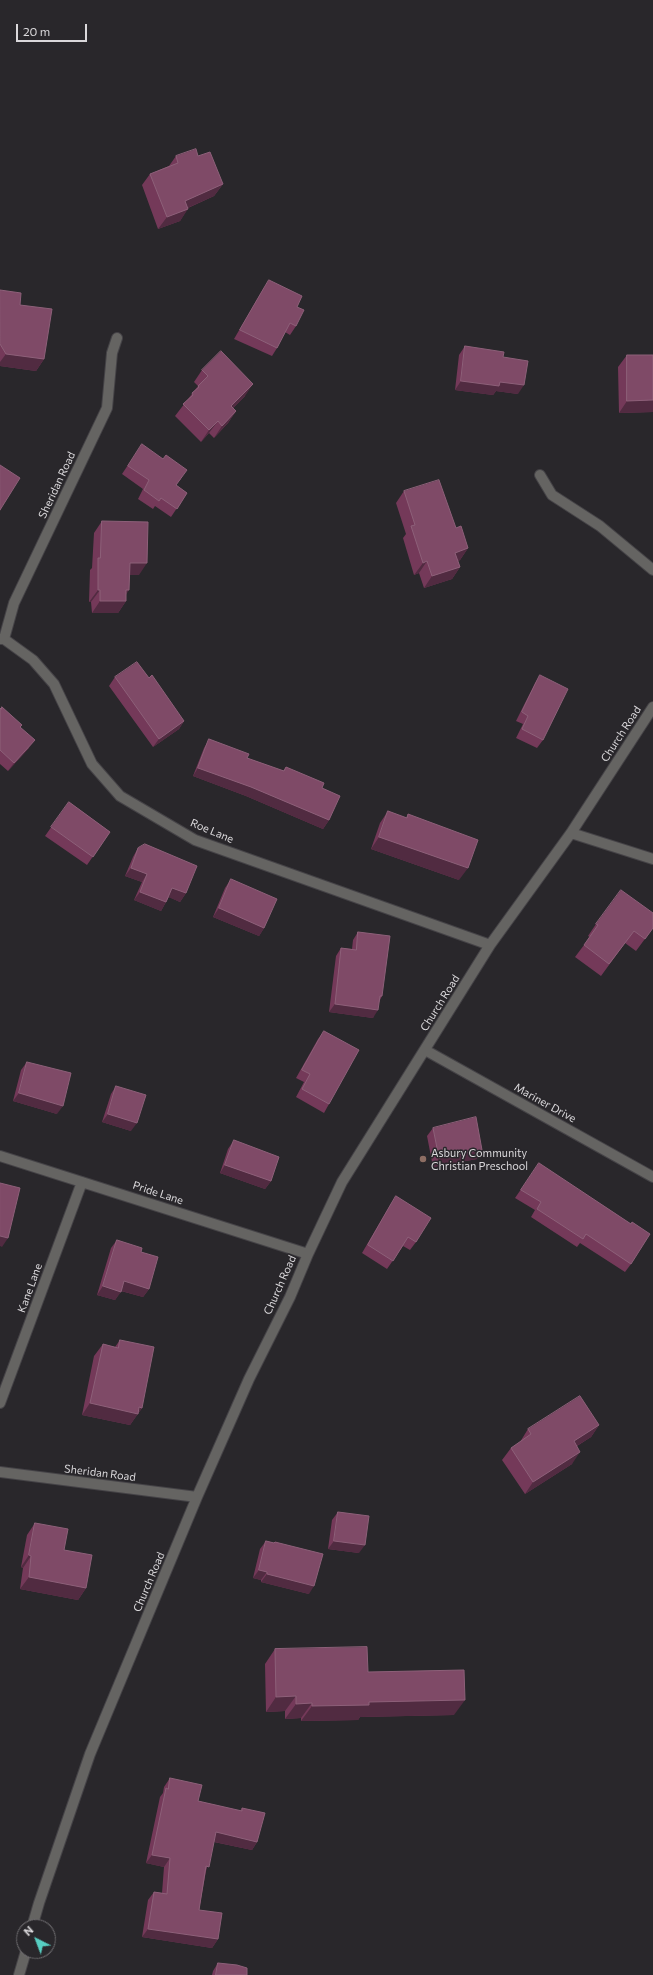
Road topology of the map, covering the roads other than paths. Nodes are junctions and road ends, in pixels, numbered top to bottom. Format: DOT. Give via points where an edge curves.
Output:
graph roads {
  1 [pos="117,338"];
  2 [pos="540,475"];
  3 [pos="653,570"];
  4 [pos="2,639"];
  5 [pos="653,707"];
  6 [pos="571,833"];
  7 [pos="653,859"];
  8 [pos="490,945"];
  9 [pos="425,1050"];
  10 [pos="0,1156"];
  11 [pos="653,1177"];
  12 [pos="82,1182"];
  13 [pos="308,1254"];
  14 [pos="0,1403"];
  15 [pos="0,1472"];
  16 [pos="197,1497"];
  17 [pos="34,1919"];
  18 [pos="24,1959"];
  19 [pos="19,1975"];
  1 -- 4 [label="street, Sheridan Road" via="112,353 107,408 14,603"];
  2 -- 3 [label="street" via="552,495 600,526"];
  4 -- 8 [label="street, Roe Lane" via="33,660 54,684 92,764 120,796 195,840"];
  5 -- 6 [label="street, Church Road"];
  6 -- 7 [label="street"];
  6 -- 8 [label="street, Church Road"];
  8 -- 9 [label="street, Church Road"];
  9 -- 11 [label="street, Mariner Drive"];
  9 -- 13 [label="street, Church Road" via="342,1182"];
  10 -- 12 [label="street, Pride Lane"];
  12 -- 13 [label="street, Pride Lane"];
  12 -- 14 [label="street, Kane Lane"];
  13 -- 16 [label="street, Church Road" via="290,1297 249,1378"];
  15 -- 16 [label="street, Sheridan Road"];
  16 -- 17 [label="street, Church Road" via="90,1754"];
  18 -- 19 [label="street"];
}
